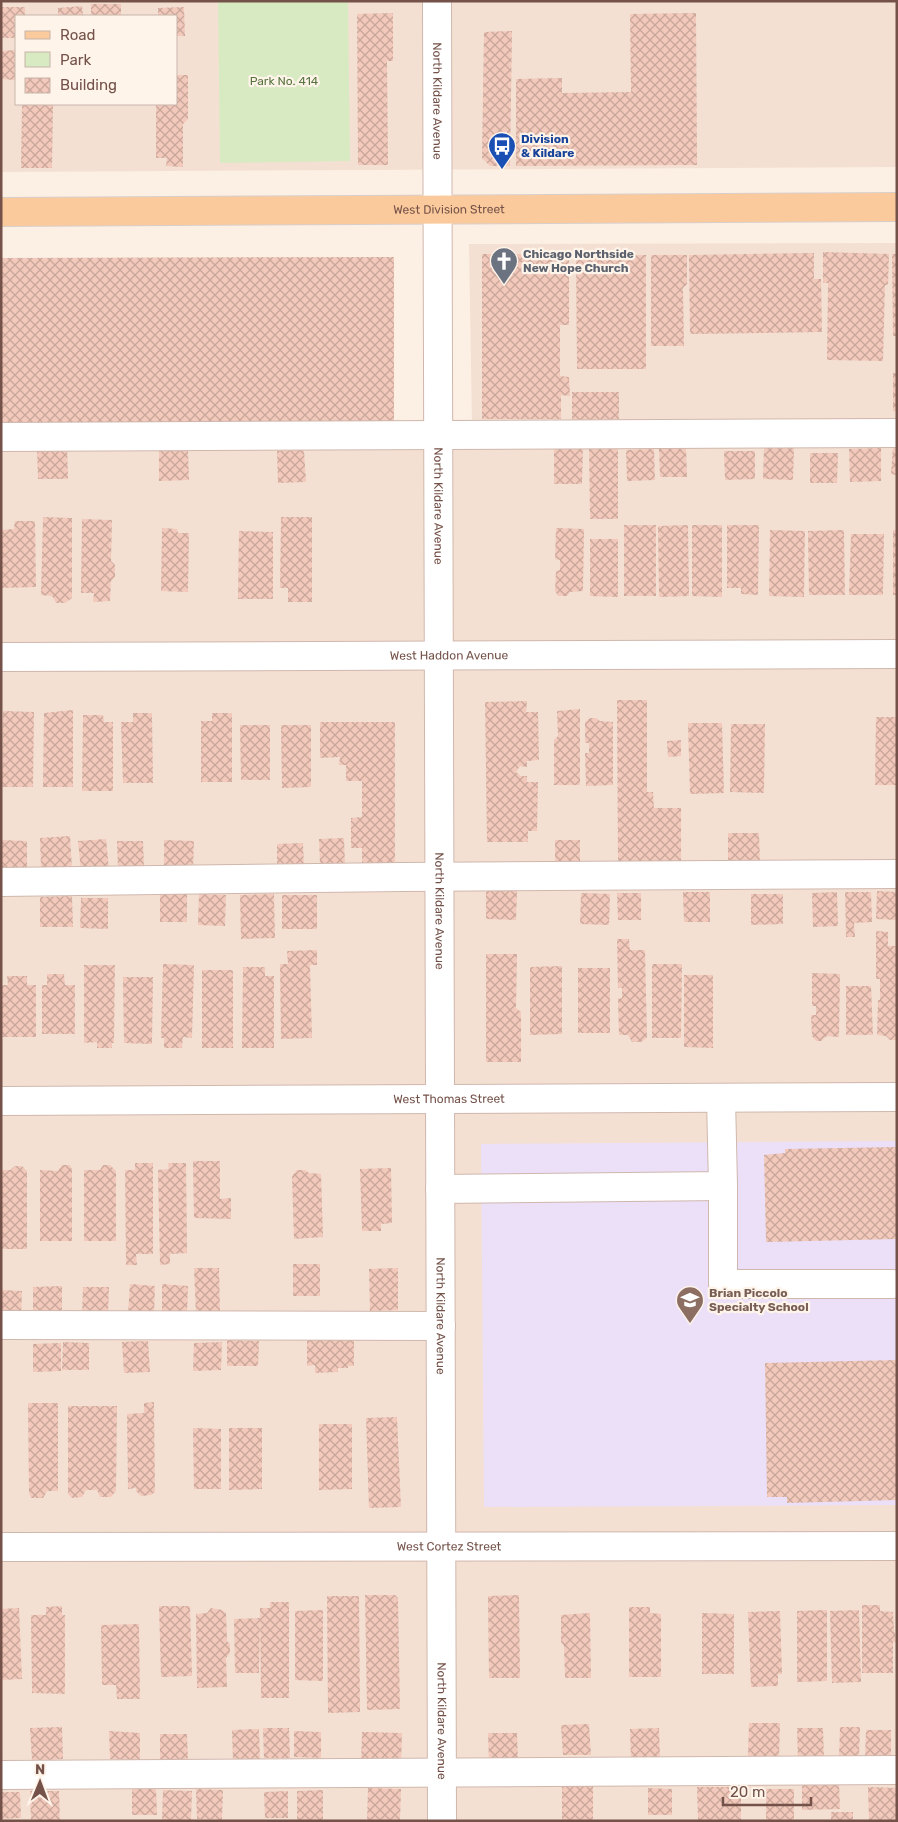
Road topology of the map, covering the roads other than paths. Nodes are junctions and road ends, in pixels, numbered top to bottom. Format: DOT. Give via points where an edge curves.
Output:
graph roads {
  1 [pos="437,1"];
  2 [pos="897,207"];
  3 [pos="437,209"];
  4 [pos="1,212"];
  5 [pos="897,433"];
  6 [pos="438,434"];
  7 [pos="1,437"];
  8 [pos="897,654"];
  9 [pos="439,656"];
  10 [pos="1,657"];
  11 [pos="897,874"];
  12 [pos="439,876"];
  13 [pos="1,882"];
  14 [pos="897,1097"];
  15 [pos="722,1098"];
  16 [pos="440,1099"];
  17 [pos="1,1101"];
  18 [pos="723,1186"];
  19 [pos="440,1190"];
  20 [pos="893,1284"];
  21 [pos="1,1325"];
  22 [pos="441,1326"];
  23 [pos="441,1546"];
  24 [pos="897,1546"];
  25 [pos="1,1547"];
  26 [pos="897,1770"];
  27 [pos="442,1773"];
  28 [pos="1,1775"];
  29 [pos="442,1821"];
  1 -- 3 [label="street, North Kildare Avenue"];
  2 -- 3 [label="main road, West Division Street"];
  3 -- 4 [label="main road, West Division Street"];
  3 -- 6 [label="street, North Kildare Avenue"];
  5 -- 6 [label="street"];
  6 -- 7 [label="street"];
  6 -- 9 [label="street, North Kildare Avenue"];
  8 -- 9 [label="street, West Haddon Avenue"];
  9 -- 10 [label="street, West Haddon Avenue"];
  9 -- 12 [label="street, North Kildare Avenue"];
  11 -- 12 [label="street"];
  12 -- 13 [label="street"];
  12 -- 16 [label="street, North Kildare Avenue"];
  14 -- 15 [label="street, West Thomas Street"];
  15 -- 16 [label="street, West Thomas Street"];
  15 -- 18 [label="street"];
  16 -- 17 [label="street, West Thomas Street"];
  16 -- 19 [label="street, North Kildare Avenue"];
  18 -- 19 [label="street"];
  18 -- 20 [label="street" via="723,1284"];
  19 -- 22 [label="street, North Kildare Avenue"];
  21 -- 22 [label="street"];
  22 -- 23 [label="street, North Kildare Avenue"];
  23 -- 24 [label="street, West Cortez Street"];
  23 -- 25 [label="street, West Cortez Street"];
  23 -- 27 [label="street, North Kildare Avenue"];
  26 -- 27 [label="street"];
  27 -- 28 [label="street"];
  27 -- 29 [label="street, North Kildare Avenue"];
}
